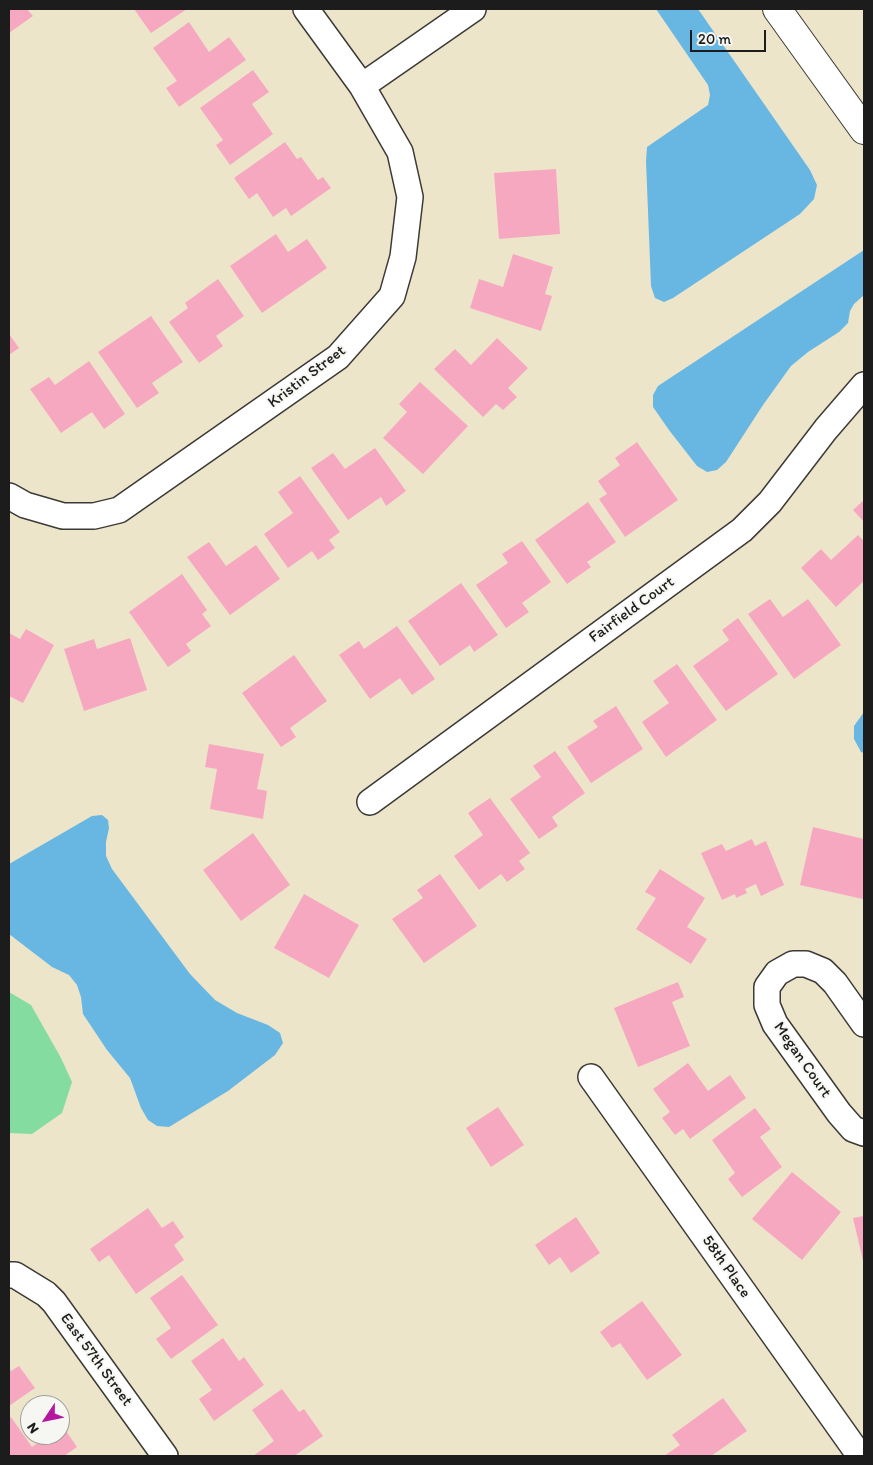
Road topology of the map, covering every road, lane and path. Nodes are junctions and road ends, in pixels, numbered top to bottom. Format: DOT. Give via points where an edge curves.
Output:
graph roads {
  1 [pos="306,9"];
  2 [pos="473,9"];
  3 [pos="777,9"];
  4 [pos="362,86"];
  5 [pos="864,130"];
  6 [pos="864,385"];
  7 [pos="9,496"];
  8 [pos="370,802"];
  9 [pos="864,1024"];
  10 [pos="591,1077"];
  11 [pos="864,1133"];
  12 [pos="12,1275"];
  13 [pos="165,1456"];
  14 [pos="860,1456"];
  1 -- 4 [label="street, Kristin Street"];
  2 -- 4 [label="street"];
  3 -- 5 [label="street"];
  4 -- 7 [label="street, Kristin Street" via="400,152 410,197 403,257 392,296 338,357 120,510 94,516 63,516 25,505"];
  6 -- 8 [label="street, Fairfield Court" via="770,502 742,530"];
  9 -- 11 [label="street, Megan Court" via="835,983 823,971 806,964 793,964 777,972 767,988 767,1005 775,1024 839,1113 853,1129"];
  10 -- 14 [label="street, 58th Place"];
  12 -- 13 [label="street, East 57th Street" via="54,1302"];
}
